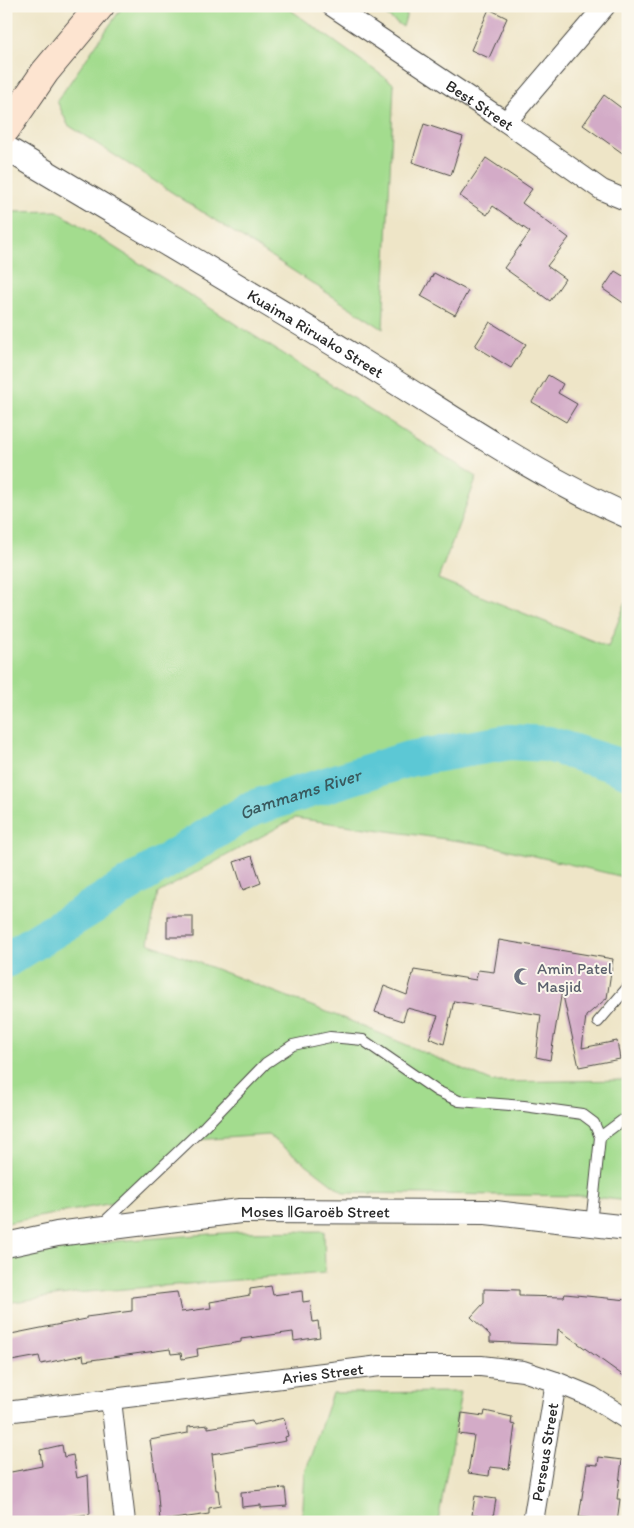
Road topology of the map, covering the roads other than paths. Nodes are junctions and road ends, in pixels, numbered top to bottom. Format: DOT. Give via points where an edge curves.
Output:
graph roads {
  1 [pos="100,6"];
  2 [pos="332,6"];
  3 [pos="605,6"];
  4 [pos="506,122"];
  5 [pos="6,129"];
  6 [pos="6,148"];
  7 [pos="628,201"];
  8 [pos="628,516"];
  9 [pos="628,987"];
  10 [pos="598,1022"];
  11 [pos="628,1116"];
  12 [pos="600,1137"];
  13 [pos="591,1224"];
  14 [pos="628,1228"];
  15 [pos="96,1229"];
  16 [pos="6,1245"];
  17 [pos="556,1382"];
  18 [pos="111,1400"];
  19 [pos="6,1412"];
  20 [pos="628,1420"];
  21 [pos="125,1522"];
  22 [pos="533,1522"];
  1 -- 5 [label="main road" via="45,72"];
  2 -- 4 [label="street, Best Street"];
  3 -- 4 [label="street"];
  4 -- 7 [label="street, Best Street" via="602,190"];
  6 -- 8 [label="street, Kuaima Riruako Street" via="510,453"];
  9 -- 10 [label="lane"];
  11 -- 12 [label="lane"];
  12 -- 13 [label="lane"];
  12 -- 15 [label="lane" via="594,1123 582,1114 459,1101 437,1091 363,1040 330,1036 293,1046 266,1063 206,1126"];
  13 -- 14 [label="street, Moses ǁGaroëb Street"];
  13 -- 15 [label="street, Moses ǁGaroëb Street" via="486,1212 240,1211"];
  15 -- 16 [label="street, Moses ǁGaroëb Street"];
  17 -- 18 [label="street, Aries Street" via="522,1371 481,1366 380,1366"];
  17 -- 20 [label="street, Aries Street" via="592,1397"];
  17 -- 22 [label="street, Perseus Street"];
  18 -- 19 [label="street, Aries Street"];
  18 -- 21 [label="street"];
}
